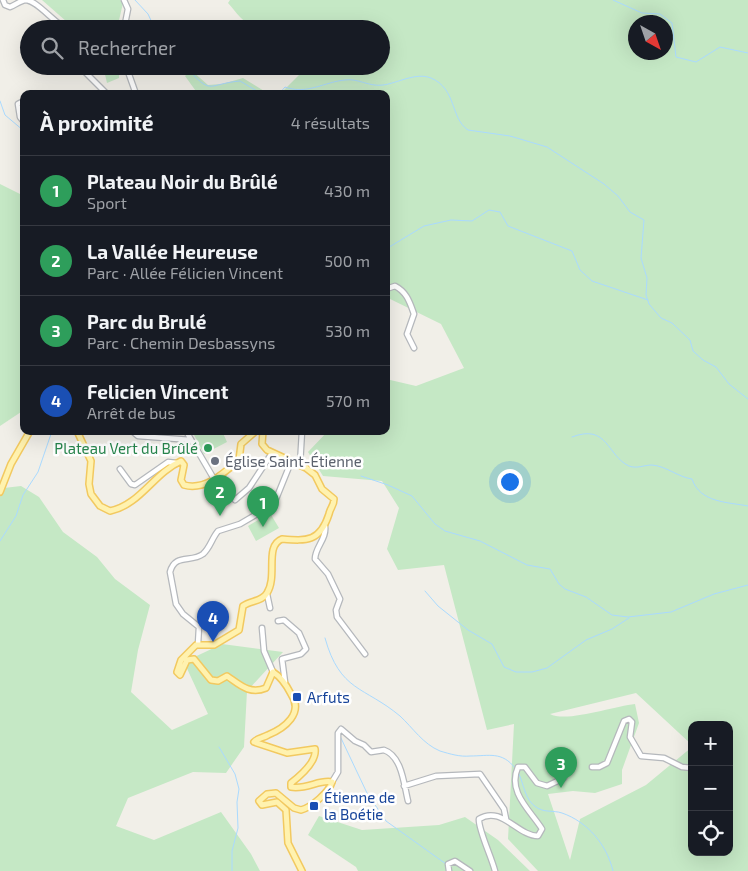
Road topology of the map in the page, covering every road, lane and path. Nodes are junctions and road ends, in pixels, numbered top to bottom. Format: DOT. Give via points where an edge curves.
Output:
graph roads {
  1 [pos="3,0"];
  2 [pos="124,0"];
  3 [pos="53,20"];
  4 [pos="126,20"];
  5 [pos="89,75"];
  6 [pos="129,75"];
  7 [pos="103,90"];
  8 [pos="135,90"];
  9 [pos="20,103"];
  10 [pos="20,114"];
  11 [pos="390,288"];
  12 [pos="414,348"];
  13 [pos="28,435"];
  14 [pos="79,435"];
  15 [pos="137,435"];
  16 [pos="188,435"];
  17 [pos="251,435"];
  18 [pos="263,435"];
  19 [pos="302,435"];
  20 [pos="191,440"];
  21 [pos="272,453"];
  22 [pos="291,462"];
  23 [pos="177,463"];
  24 [pos="300,465"];
  25 [pos="120,468"];
  26 [pos="214,480"];
  27 [pos="0,492"];
  28 [pos="235,500"];
  29 [pos="325,526"];
  30 [pos="267,594"];
  31 [pos="270,608"];
  32 [pos="278,621"];
  33 [pos="262,628"];
  34 [pos="198,644"];
  35 [pos="365,654"];
  36 [pos="273,672"];
  37 [pos="287,688"];
  38 [pos="592,767"];
  39 [pos="688,768"];
  40 [pos="564,778"];
  41 [pos="332,782"];
  42 [pos="404,786"];
  43 [pos="408,801"];
  44 [pos="506,819"];
  45 [pos="302,871"];
  46 [pos="449,871"];
  47 [pos="470,871"];
  48 [pos="495,871"];
  1 -- 3 [label="street" via="10,7 23,0 30,2"];
  2 -- 4 [label="street" via="128,9"];
  5 -- 7 [label="street"];
  6 -- 8 [label="street"];
  9 -- 10 [label="street"];
  11 -- 12 [label="street" via="395,286 408,298 414,314 407,334"];
  13 -- 27 [label="main road"];
  14 -- 23 [label="main road" via="91,461 91,494 107,511 132,502"];
  15 -- 20 [label="street"];
  16 -- 20 [label="street"];
  17 -- 26 [label="main road" via="241,444 239,460"];
  18 -- 21 [label="main road" via="262,444"];
  19 -- 24 [label="street"];
  20 -- 26 [label="street"];
  21 -- 22 [label="main road"];
  21 -- 28 [label="street" via="249,488"];
  22 -- 24 [label="main road"];
  22 -- 34 [label="street" via="274,504 240,524 218,530 203,554 183,558 171,568 176,604 199,627"];
  23 -- 25 [label="street" via="168,462 135,485"];
  23 -- 26 [label="main road" via="181,461 184,466 181,480 184,484 195,486"];
  24 -- 29 [label="main road" via="315,475 322,489 334,501"];
  29 -- 30 [label="main road" via="307,540 282,539 275,543 271,552 274,566"];
  29 -- 35 [label="street" via="315,559 328,574 340,599 337,617"];
  30 -- 31 [label="street"];
  30 -- 34 [label="main road" via="246,604 239,630 214,644"];
  32 -- 37 [label="street" via="284,620 294,627 306,648 300,654 282,659"];
  33 -- 36 [label="street" via="264,652"];
  34 -- 36 [label="main road" via="181,660 178,675 191,658 211,680 218,681 227,676 240,686 256,690 266,688"];
  36 -- 37 [label="main road"];
  37 -- 41 [label="main road" via="297,708 294,717 254,743 287,753 314,749 310,763 290,784 291,787"];
  38 -- 39 [label="street" via="608,763 624,721 629,719 632,722 630,737 641,756 664,758"];
  40 -- 44 [label="street" via="547,786 536,783 525,767 518,767 517,795 540,825 541,833 529,836"];
  41 -- 42 [label="street" via="338,772 338,733 341,729 373,753 384,750 390,753 400,770"];
  41 -- 45 [label="main road" via="310,806 302,810 294,808 276,792 259,801 262,805 278,802 286,810 288,843"];
  42 -- 43 [label="street"];
  42 -- 44 [label="street" via="436,776 480,774 504,809"];
  44 -- 48 [label="street" via="486,816 479,819"];
  46 -- 47 [label="street" via="448,864 455,861"];
}
